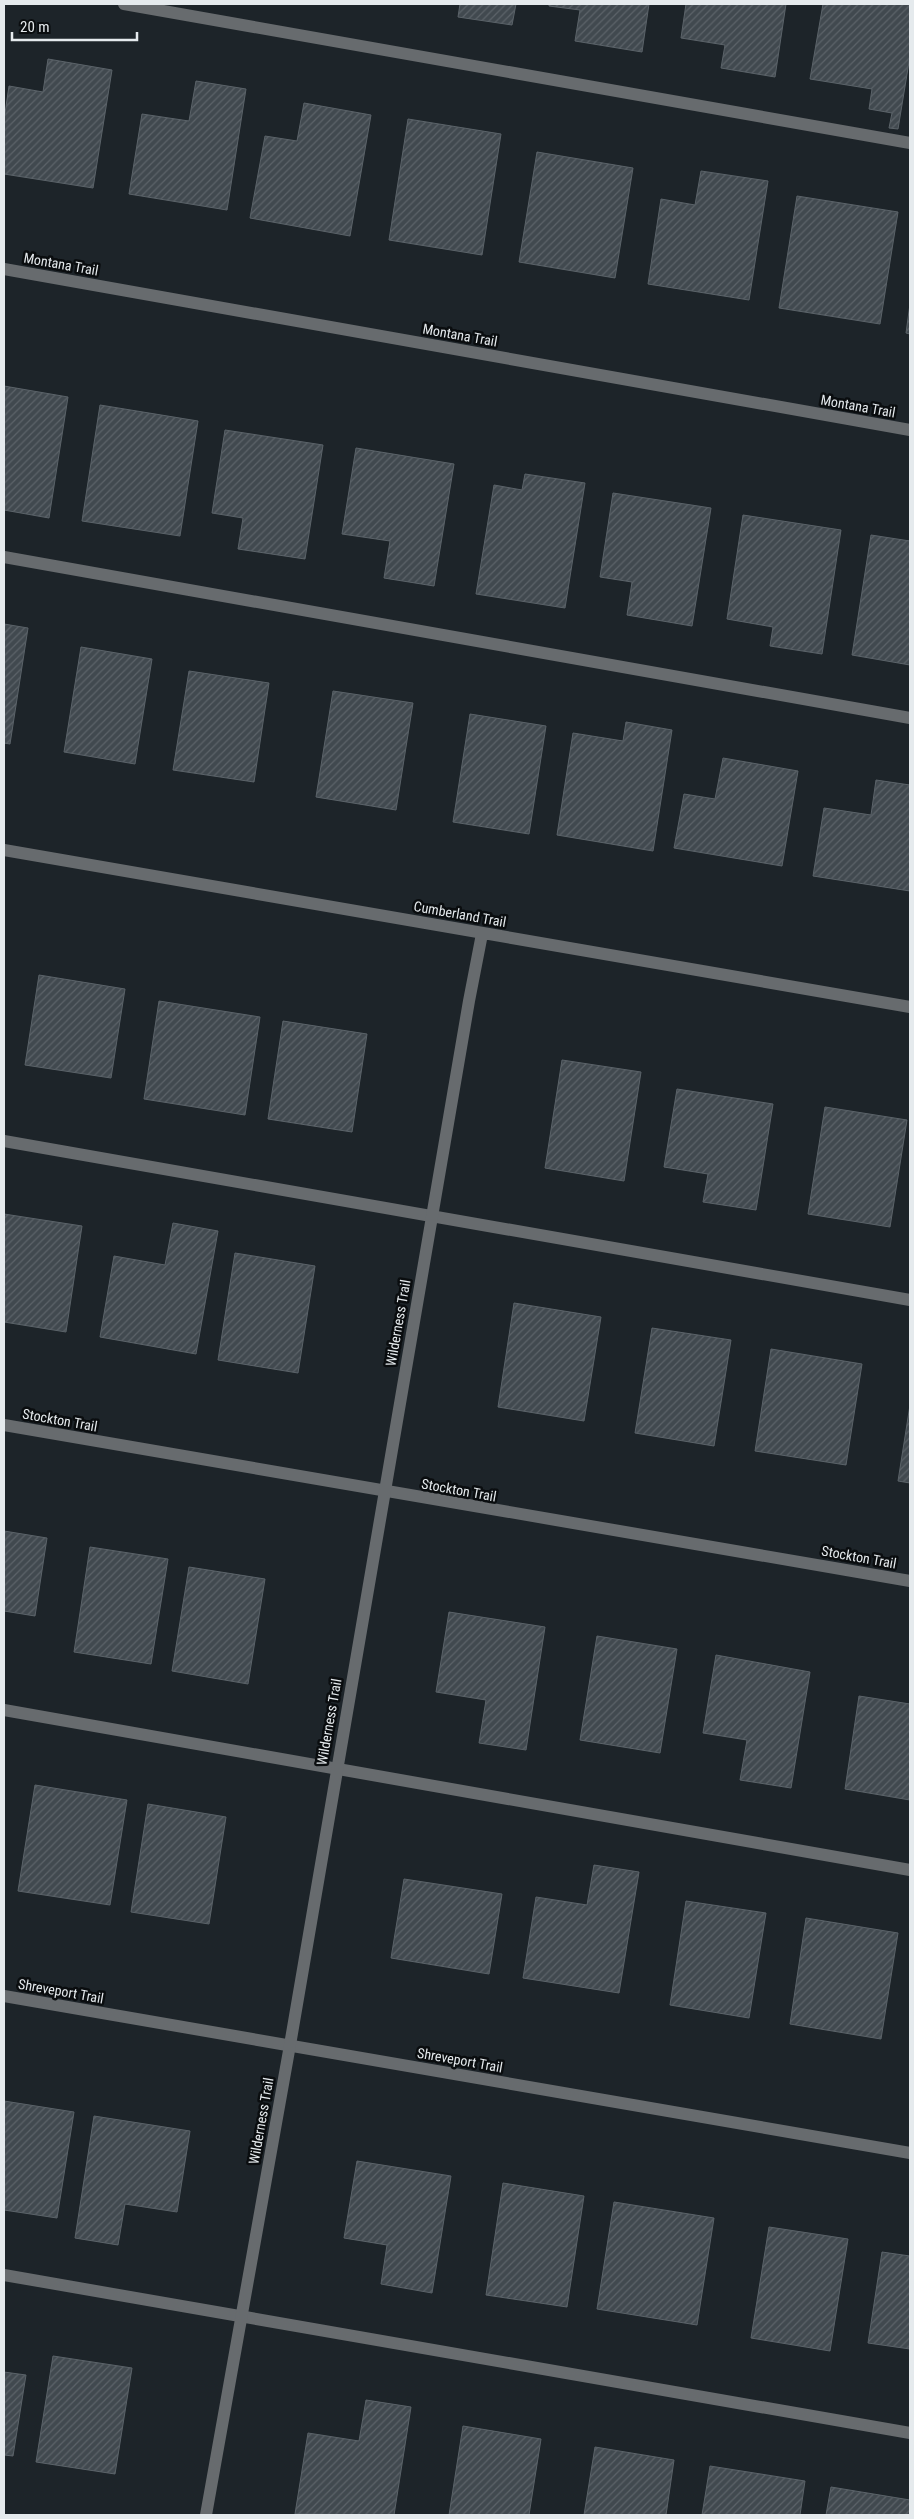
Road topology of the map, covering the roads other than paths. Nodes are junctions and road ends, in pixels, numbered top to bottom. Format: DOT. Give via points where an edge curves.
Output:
graph roads {
  1 [pos="124,4"];
  2 [pos="910,143"];
  3 [pos="4,269"];
  4 [pos="910,430"];
  5 [pos="4,558"];
  6 [pos="910,718"];
  7 [pos="4,850"];
  8 [pos="482,934"];
  9 [pos="910,1007"];
  10 [pos="4,1141"];
  11 [pos="431,1216"];
  12 [pos="910,1300"];
  13 [pos="4,1425"];
  14 [pos="384,1492"];
  15 [pos="910,1581"];
  16 [pos="4,1710"];
  17 [pos="336,1769"];
  18 [pos="910,1870"];
  19 [pos="4,1996"];
  20 [pos="290,2045"];
  21 [pos="910,2153"];
  22 [pos="4,2275"];
  23 [pos="242,2316"];
  24 [pos="910,2433"];
  25 [pos="206,2515"];
  1 -- 2 [label="street"];
  3 -- 4 [label="street, Montana Trail"];
  5 -- 6 [label="street"];
  7 -- 8 [label="street, Cumberland Trail"];
  8 -- 9 [label="street, Cumberland Trail"];
  8 -- 11 [label="street, Wilderness Trail"];
  10 -- 11 [label="street"];
  11 -- 12 [label="street"];
  11 -- 14 [label="street, Wilderness Trail"];
  13 -- 14 [label="street, Stockton Trail"];
  14 -- 15 [label="street, Stockton Trail"];
  14 -- 17 [label="street, Wilderness Trail"];
  16 -- 17 [label="street"];
  17 -- 18 [label="street"];
  17 -- 20 [label="street, Wilderness Trail"];
  19 -- 20 [label="street, Shreveport Trail"];
  20 -- 21 [label="street, Shreveport Trail"];
  20 -- 23 [label="street, Wilderness Trail"];
  22 -- 23 [label="street"];
  23 -- 24 [label="street"];
  23 -- 25 [label="street, Wilderness Trail"];
}
